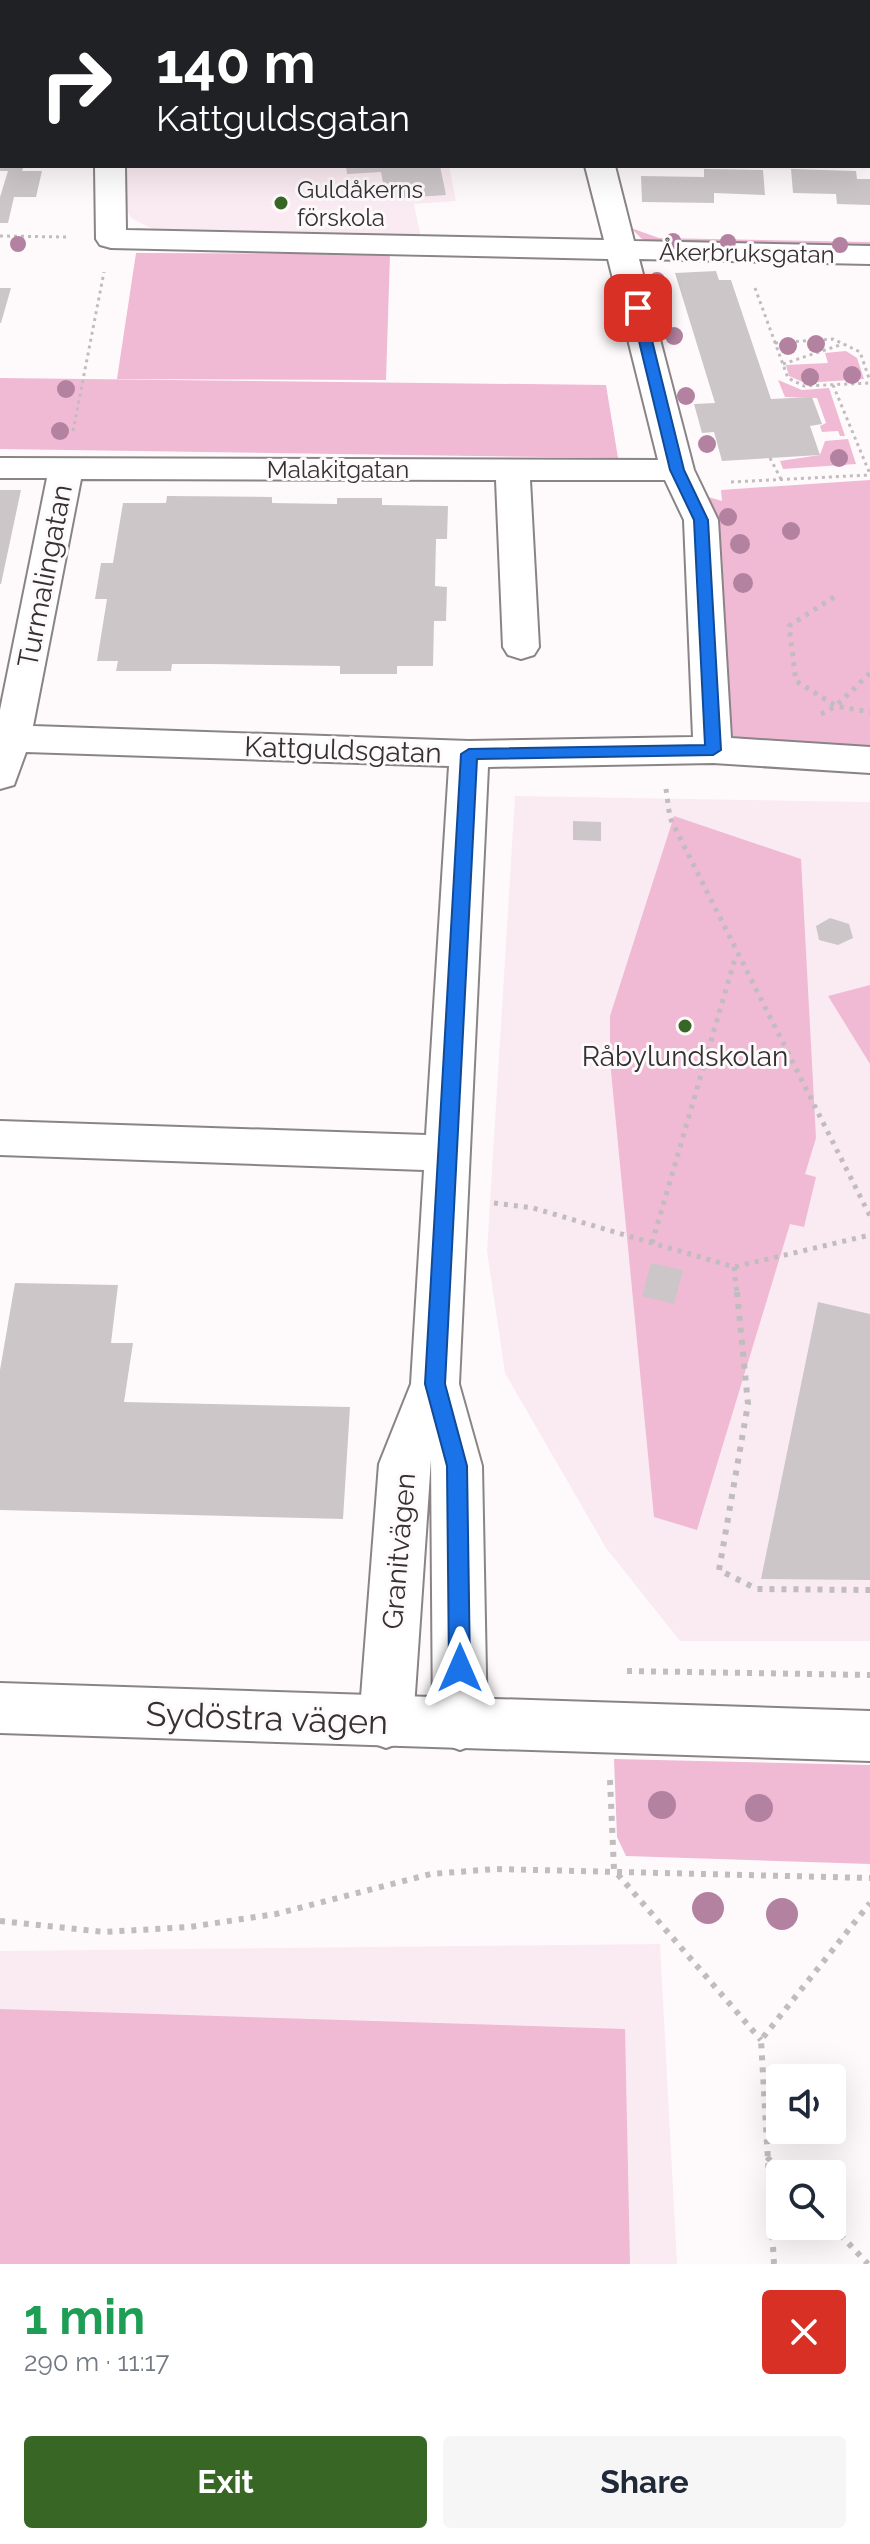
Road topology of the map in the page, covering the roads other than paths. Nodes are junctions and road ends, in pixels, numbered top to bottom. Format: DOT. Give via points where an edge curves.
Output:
graph roads {
  1 [pos="110,168"];
  2 [pos="601,168"];
  3 [pos="624,251"];
  4 [pos="870,255"];
  5 [pos="0,468"];
  6 [pos="66,469"];
  7 [pos="512,469"];
  8 [pos="677,470"];
  9 [pos="521,647"];
  10 [pos="9,738"];
  11 [pos="713,750"];
  12 [pos="469,754"];
  13 [pos="870,760"];
  14 [pos="0,776"];
  15 [pos="0,1138"];
  16 [pos="448,1153"];
  17 [pos="435,1384"];
  18 [pos="0,1708"];
  19 [pos="386,1723"];
  20 [pos="460,1725"];
  21 [pos="870,1736"];
  1 -- 3 [label="street, Åkerbruksgatan" via="111,239"];
  2 -- 3 [label="street"];
  3 -- 4 [label="street, Åkerbruksgatan"];
  3 -- 8 [label="street"];
  5 -- 6 [label="street, Malakitgatan"];
  6 -- 7 [label="street, Malakitgatan"];
  6 -- 10 [label="street, Turmalingatan" via="21,702"];
  7 -- 8 [label="street, Malakitgatan"];
  7 -- 9 [label="street"];
  8 -- 11 [label="street" via="701,520"];
  10 -- 12 [label="street, Kattguldsgatan"];
  10 -- 14 [label="street, Turmalingatan"];
  11 -- 12 [label="street, Kattguldsgatan"];
  11 -- 13 [label="street, Kattguldsgatan"];
  12 -- 16 [label="street, Granitvägen"];
  15 -- 16 [label="street"];
  16 -- 17 [label="street, Granitvägen"];
  17 -- 19 [label="street, Granitvägen" via="404,1464"];
  17 -- 20 [label="street, Granitvägen" via="457,1466"];
  18 -- 19 [label="street, Sydöstra vägen"];
  19 -- 20 [label="street, Sydöstra vägen"];
  20 -- 21 [label="street, Sydöstra vägen"];
}
